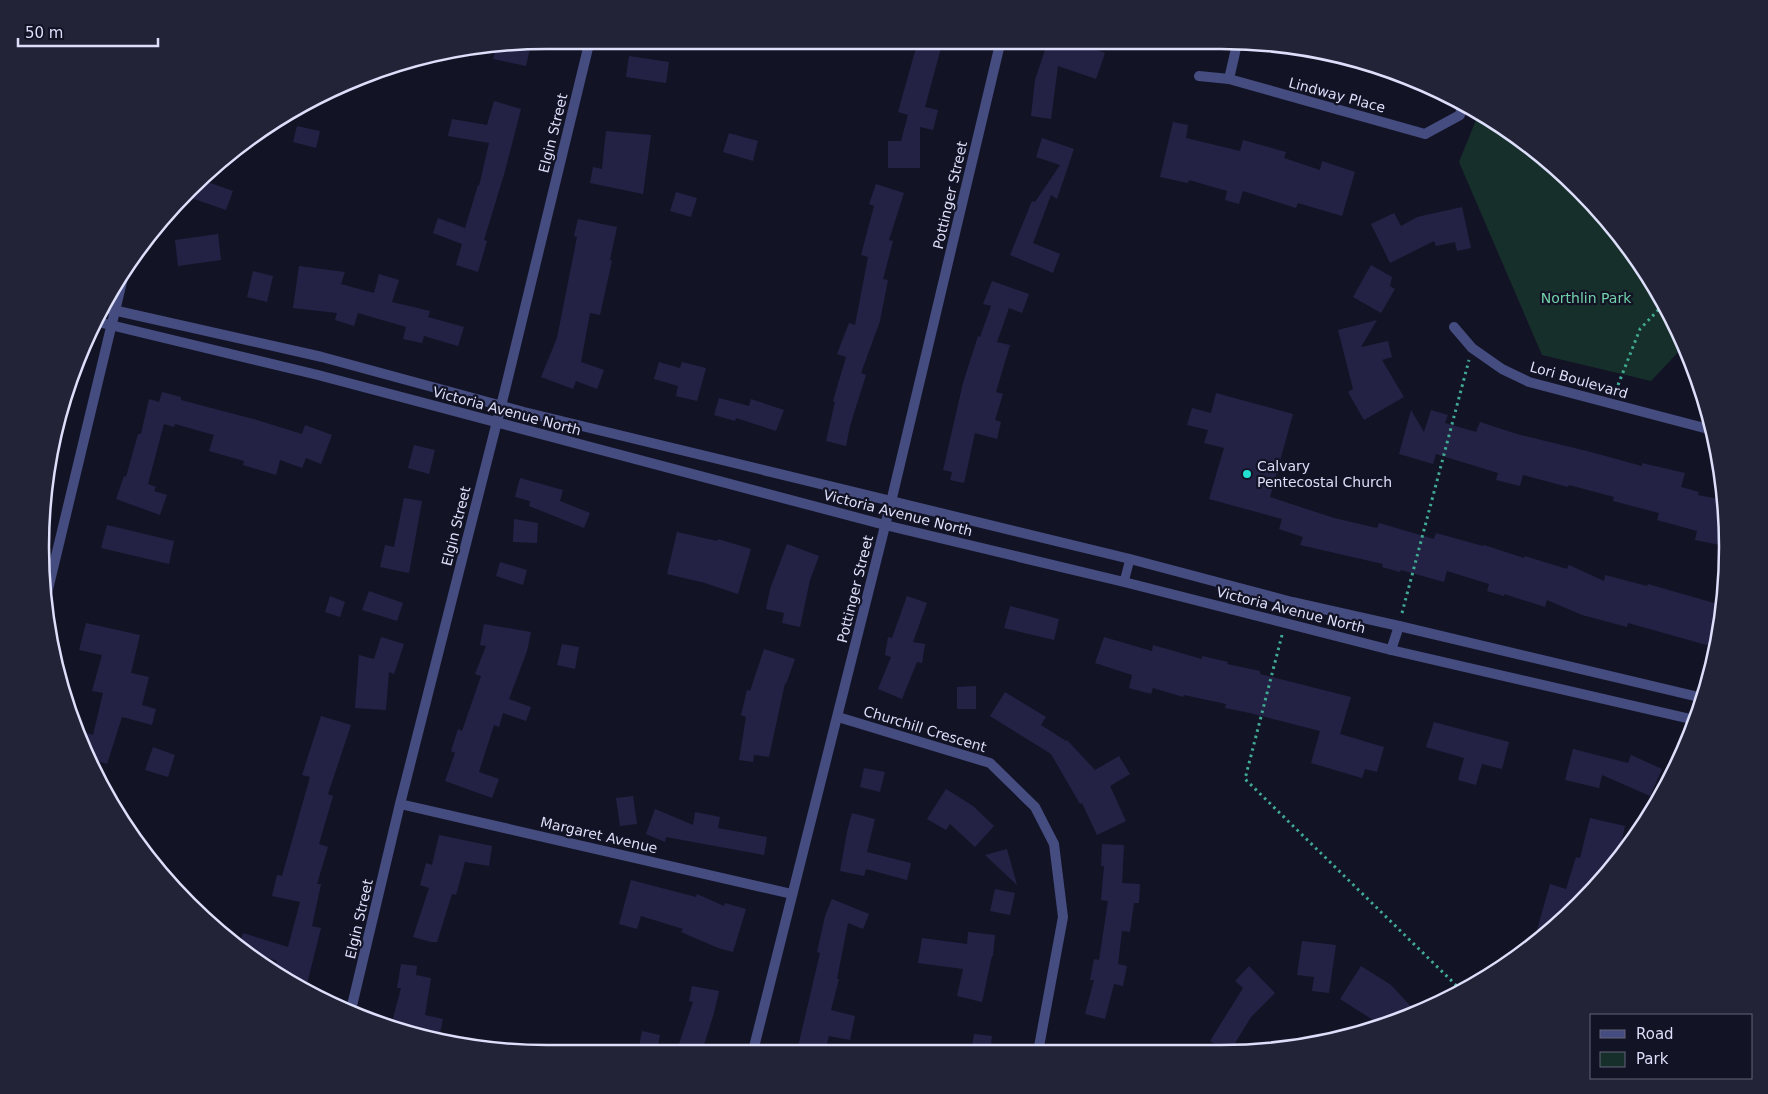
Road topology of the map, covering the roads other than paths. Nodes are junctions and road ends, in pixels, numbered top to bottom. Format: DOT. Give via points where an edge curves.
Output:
graph roads {
  1 [pos="588,49"];
  2 [pos="999,49"];
  3 [pos="1236,49"];
  4 [pos="1199,76"];
  5 [pos="1229,79"];
  6 [pos="1461,111"];
  7 [pos="109,309"];
  8 [pos="109,310"];
  9 [pos="102,323"];
  10 [pos="111,325"];
  11 [pos="1454,327"];
  12 [pos="322,357"];
  13 [pos="318,375"];
  14 [pos="501,406"];
  15 [pos="497,423"];
  16 [pos="1705,428"];
  17 [pos="891,502"];
  18 [pos="885,525"];
  19 [pos="1130,558"];
  20 [pos="50,581"];
  21 [pos="1124,582"];
  22 [pos="1398,626"];
  23 [pos="1391,650"];
  24 [pos="1696,696"];
  25 [pos="838,717"];
  26 [pos="1689,719"];
  27 [pos="400,804"];
  28 [pos="792,894"];
  29 [pos="352,1005"];
  30 [pos="754,1045"];
  31 [pos="1039,1045"];
  1 -- 14 [label="street, Elgin Street"];
  2 -- 17 [label="street, Pottinger Street"];
  3 -- 5 [label="street"];
  4 -- 5 [label="street, Lindway Place"];
  5 -- 6 [label="street, Lindway Place" via="1425,134 1460,115"];
  7 -- 12 [label="street, Victoria Avenue North"];
  8 -- 10 [label="street"];
  9 -- 10 [label="street, Victoria Avenue North"];
  10 -- 13 [label="street, Victoria Avenue North"];
  10 -- 20 [label="street"];
  11 -- 16 [label="street, Lori Boulevard" via="1472,348 1502,369 1529,382"];
  12 -- 13 [label="street"];
  12 -- 14 [label="street, Victoria Avenue North"];
  13 -- 15 [label="street, Victoria Avenue North"];
  14 -- 15 [label="street, Elgin Street"];
  14 -- 17 [label="street, Victoria Avenue North"];
  15 -- 18 [label="street, Victoria Avenue North"];
  15 -- 27 [label="street, Elgin Street"];
  17 -- 18 [label="street, Pottinger Street"];
  17 -- 19 [label="street, Victoria Avenue North"];
  18 -- 21 [label="street, Victoria Avenue North"];
  18 -- 25 [label="street, Pottinger Street"];
  19 -- 21 [label="lane"];
  19 -- 22 [label="street, Victoria Avenue North" via="1292,602"];
  21 -- 23 [label="street, Victoria Avenue North"];
  22 -- 23 [label="street"];
  22 -- 24 [label="street, Victoria Avenue North"];
  23 -- 26 [label="street, Victoria Avenue North"];
  25 -- 28 [label="street, Pottinger Street"];
  25 -- 31 [label="street, Churchill Crescent" via="990,763 1035,807 1054,844 1063,917"];
  27 -- 28 [label="street, Margaret Avenue"];
  27 -- 29 [label="street, Elgin Street"];
  28 -- 30 [label="street, Pottinger Street"];
}
